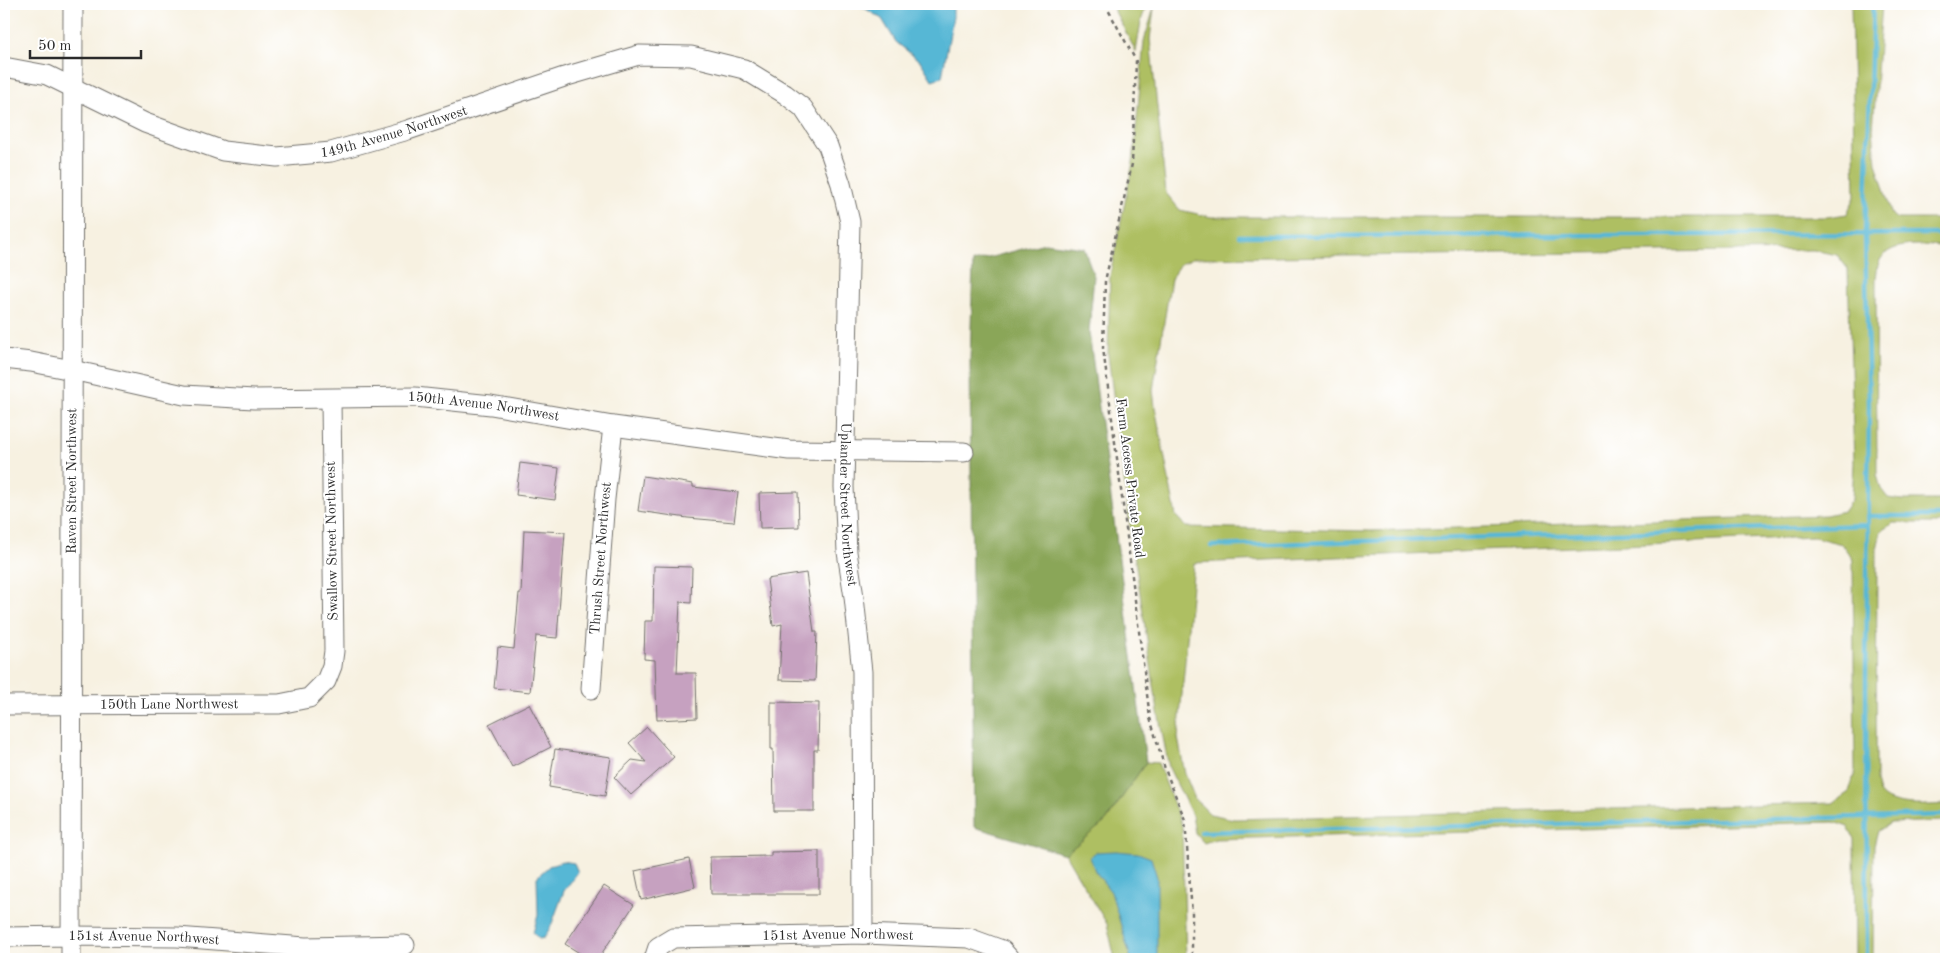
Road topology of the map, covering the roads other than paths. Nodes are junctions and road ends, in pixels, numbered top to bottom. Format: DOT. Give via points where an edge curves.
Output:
graph roads {
  1 [pos="73,4"];
  2 [pos="4,67"];
  3 [pos="73,86"];
  4 [pos="785,94"];
  5 [pos="4,359"];
  6 [pos="72,370"];
  7 [pos="331,399"];
  8 [pos="613,426"];
  9 [pos="845,450"];
  10 [pos="964,452"];
  11 [pos="326,681"];
  12 [pos="591,689"];
  13 [pos="72,704"];
  14 [pos="4,705"];
  15 [pos="863,934"];
  16 [pos="71,936"];
  17 [pos="4,937"];
  18 [pos="405,945"];
  19 [pos="1006,955"];
  20 [pos="71,959"];
  21 [pos="654,959"];
  1 -- 3 [label="street, Raven Street Northwest"];
  2 -- 3 [label="street, 149th Avenue Northwest" via="47,75"];
  3 -- 4 [label="street, 149th Avenue Northwest" via="145,123 224,152 277,157 331,152 639,55 691,56 744,69"];
  3 -- 6 [label="street, Raven Street Northwest"];
  4 -- 9 [label="street, Uplander Street Northwest" via="803,108 828,146 850,222"];
  5 -- 6 [label="street, 150th Avenue Northwest"];
  6 -- 7 [label="street, 150th Avenue Northwest" via="184,395"];
  6 -- 13 [label="street, Raven Street Northwest"];
  7 -- 8 [label="street, 150th Avenue Northwest" via="415,397 491,405"];
  7 -- 11 [label="street, Swallow Street Northwest" via="334,651"];
  8 -- 9 [label="street, 150th Avenue Northwest" via="789,450"];
  8 -- 12 [label="street, Thrush Street Northwest"];
  9 -- 10 [label="street, 150th Avenue Northwest"];
  9 -- 15 [label="street, Uplander Street Northwest" via="847,552 862,672"];
  11 -- 13 [label="street, 150th Lane Northwest" via="309,698 279,704"];
  13 -- 14 [label="street, 150th Lane Northwest"];
  13 -- 16 [label="street, Raven Street Northwest"];
  15 -- 19 [label="street, 151st Avenue Northwest" via="969,938"];
  15 -- 21 [label="street, 151st Avenue Northwest" via="672,938 658,946"];
  16 -- 17 [label="street, 151st Avenue Northwest"];
  16 -- 18 [label="street, 151st Avenue Northwest" via="177,937 305,946"];
  16 -- 20 [label="street, Raven Street Northwest"];
}
